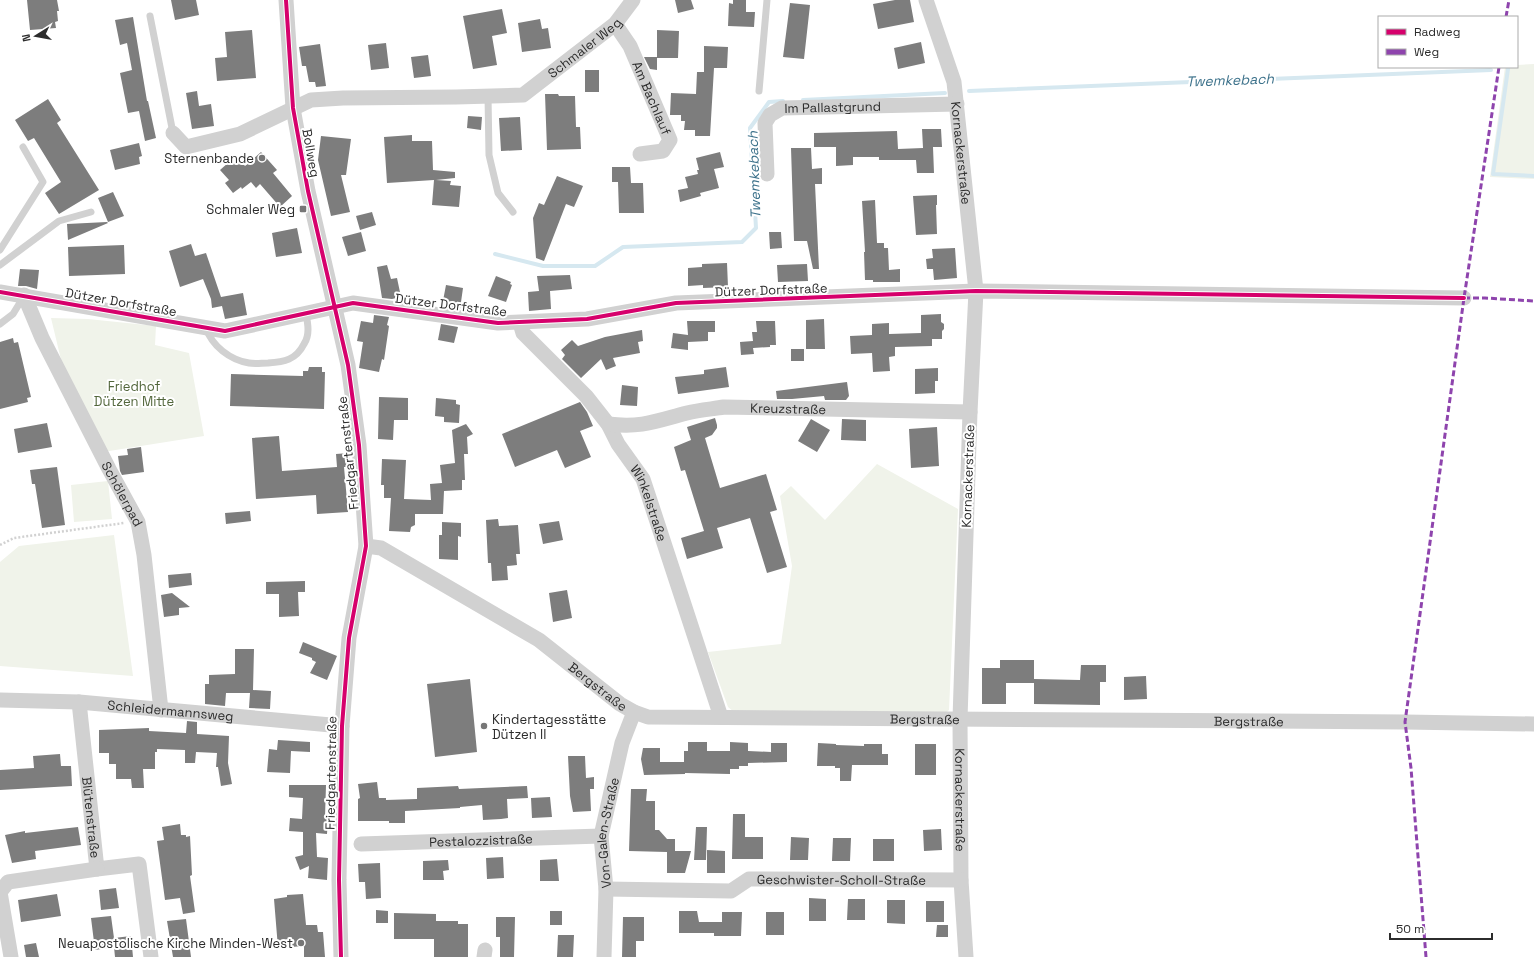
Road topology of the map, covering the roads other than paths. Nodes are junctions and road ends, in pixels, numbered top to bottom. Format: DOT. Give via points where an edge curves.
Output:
graph roads {
  1 [pos="286,0"];
  2 [pos="633,0"];
  3 [pos="767,0"];
  4 [pos="926,0"];
  5 [pos="150,16"];
  6 [pos="615,24"];
  7 [pos="759,91"];
  8 [pos="488,96"];
  9 [pos="957,104"];
  10 [pos="293,108"];
  11 [pos="173,133"];
  12 [pos="23,147"];
  13 [pos="640,154"];
  14 [pos="767,174"];
  15 [pos="91,212"];
  16 [pos="514,212"];
  17 [pos="0,250"];
  18 [pos="0,266"];
  19 [pos="976,291"];
  20 [pos="0,292"];
  21 [pos="24,295"];
  22 [pos="1464,298"];
  23 [pos="335,306"];
  24 [pos="306,314"];
  25 [pos="520,323"];
  26 [pos="0,324"];
  27 [pos="206,327"];
  28 [pos="970,412"];
  29 [pos="608,424"];
  30 [pos="366,546"];
  31 [pos="0,700"];
  32 [pos="79,702"];
  33 [pos="161,710"];
  34 [pos="634,712"];
  35 [pos="721,717"];
  36 [pos="960,719"];
  37 [pos="1534,724"];
  38 [pos="342,726"];
  39 [pos="601,836"];
  40 [pos="361,844"];
  41 [pos="97,869"];
  42 [pos="961,880"];
  43 [pos="606,889"];
  44 [pos="11,957"];
  45 [pos="151,957"];
  46 [pos="341,957"];
  47 [pos="604,957"];
  48 [pos="966,957"];
  1 -- 10 [label="street, Bollweg"];
  2 -- 6 [label="street, Schmaler Weg"];
  3 -- 7 [label="lane"];
  4 -- 9 [label="street, Kornackerstraße" via="954,82"];
  5 -- 11 [label="lane"];
  6 -- 8 [label="street, Schmaler Weg" via="523,95"];
  6 -- 13 [label="street, Am Bachlauf" via="630,46 670,140 663,151"];
  8 -- 10 [label="street, Schmaler Weg" via="343,98 311,100"];
  8 -- 16 [label="lane" via="489,155 498,193"];
  9 -- 14 [label="street, Im Pallastgrund" via="782,108 770,114 765,123"];
  9 -- 19 [label="street, Kornackerstraße"];
  10 -- 11 [label="street, Schmaler Weg" via="240,134 186,147"];
  10 -- 23 [label="street, Bollweg" via="308,192"];
  12 -- 17 [label="lane" via="43,182"];
  15 -- 18 [label="lane" via="59,221"];
  19 -- 22 [label="street, Dützer Dorfstraße"];
  19 -- 25 [label="street, Dützer Dorfstraße" via="676,304 587,319"];
  19 -- 28 [label="street, Kornackerstraße"];
  20 -- 21 [label="street, Dützer Dorfstraße"];
  21 -- 26 [label="lane" via="13,314"];
  21 -- 27 [label="street, Dützer Dorfstraße"];
  21 -- 33 [label="street, Schölerpad" via="42,338 138,522 144,554"];
  23 -- 24 [label="street, Dützer Dorfstraße"];
  23 -- 25 [label="street, Dützer Dorfstraße" via="353,303 498,323"];
  23 -- 30 [label="street, Friedgartenstraße" via="348,365 359,445"];
  24 -- 27 [label="street, Dützer Dorfstraße" via="225,331"];
  24 -- 27 [label="lane" via="308,332 305,344 295,356 283,362 251,364 238,361 209,338"];
  25 -- 29 [label="street, Winkelstraße" via="523,333 586,396"];
  28 -- 29 [label="street, Kreuzstraße" via="724,407 638,425"];
  28 -- 36 [label="street, Kornackerstraße"];
  29 -- 35 [label="street, Winkelstraße" via="618,444 643,479"];
  30 -- 34 [label="street, Bergstraße" via="381,548 539,640 620,704"];
  30 -- 38 [label="street, Friedgartenstraße" via="349,638"];
  31 -- 32 [label="street, Schleidermannsweg"];
  32 -- 33 [label="street, Schleidermannsweg"];
  32 -- 41 [label="street, Blütenstraße"];
  33 -- 38 [label="street, Schleidermannsweg"];
  34 -- 35 [label="street, Bergstraße" via="648,717"];
  34 -- 39 [label="street, Von-Galen-Straße" via="622,742"];
  35 -- 36 [label="street, Bergstraße"];
  36 -- 37 [label="street, Bergstraße"];
  36 -- 42 [label="street, Kornackerstraße"];
  38 -- 46 [label="street, Friedgartenstraße" via="339,880"];
  39 -- 40 [label="street, Pestalozzistraße"];
  39 -- 43 [label="street, Von-Galen-Straße"];
  41 -- 44 [label="street" via="8,882 0,892"];
  41 -- 45 [label="street, Blütenstraße" via="139,864"];
  42 -- 43 [label="street, Geschwister-Scholl-Straße" via="749,879 731,891"];
  42 -- 48 [label="street, Kornackerstraße"];
  43 -- 47 [label="street, Von-Galen-Straße"];
}
